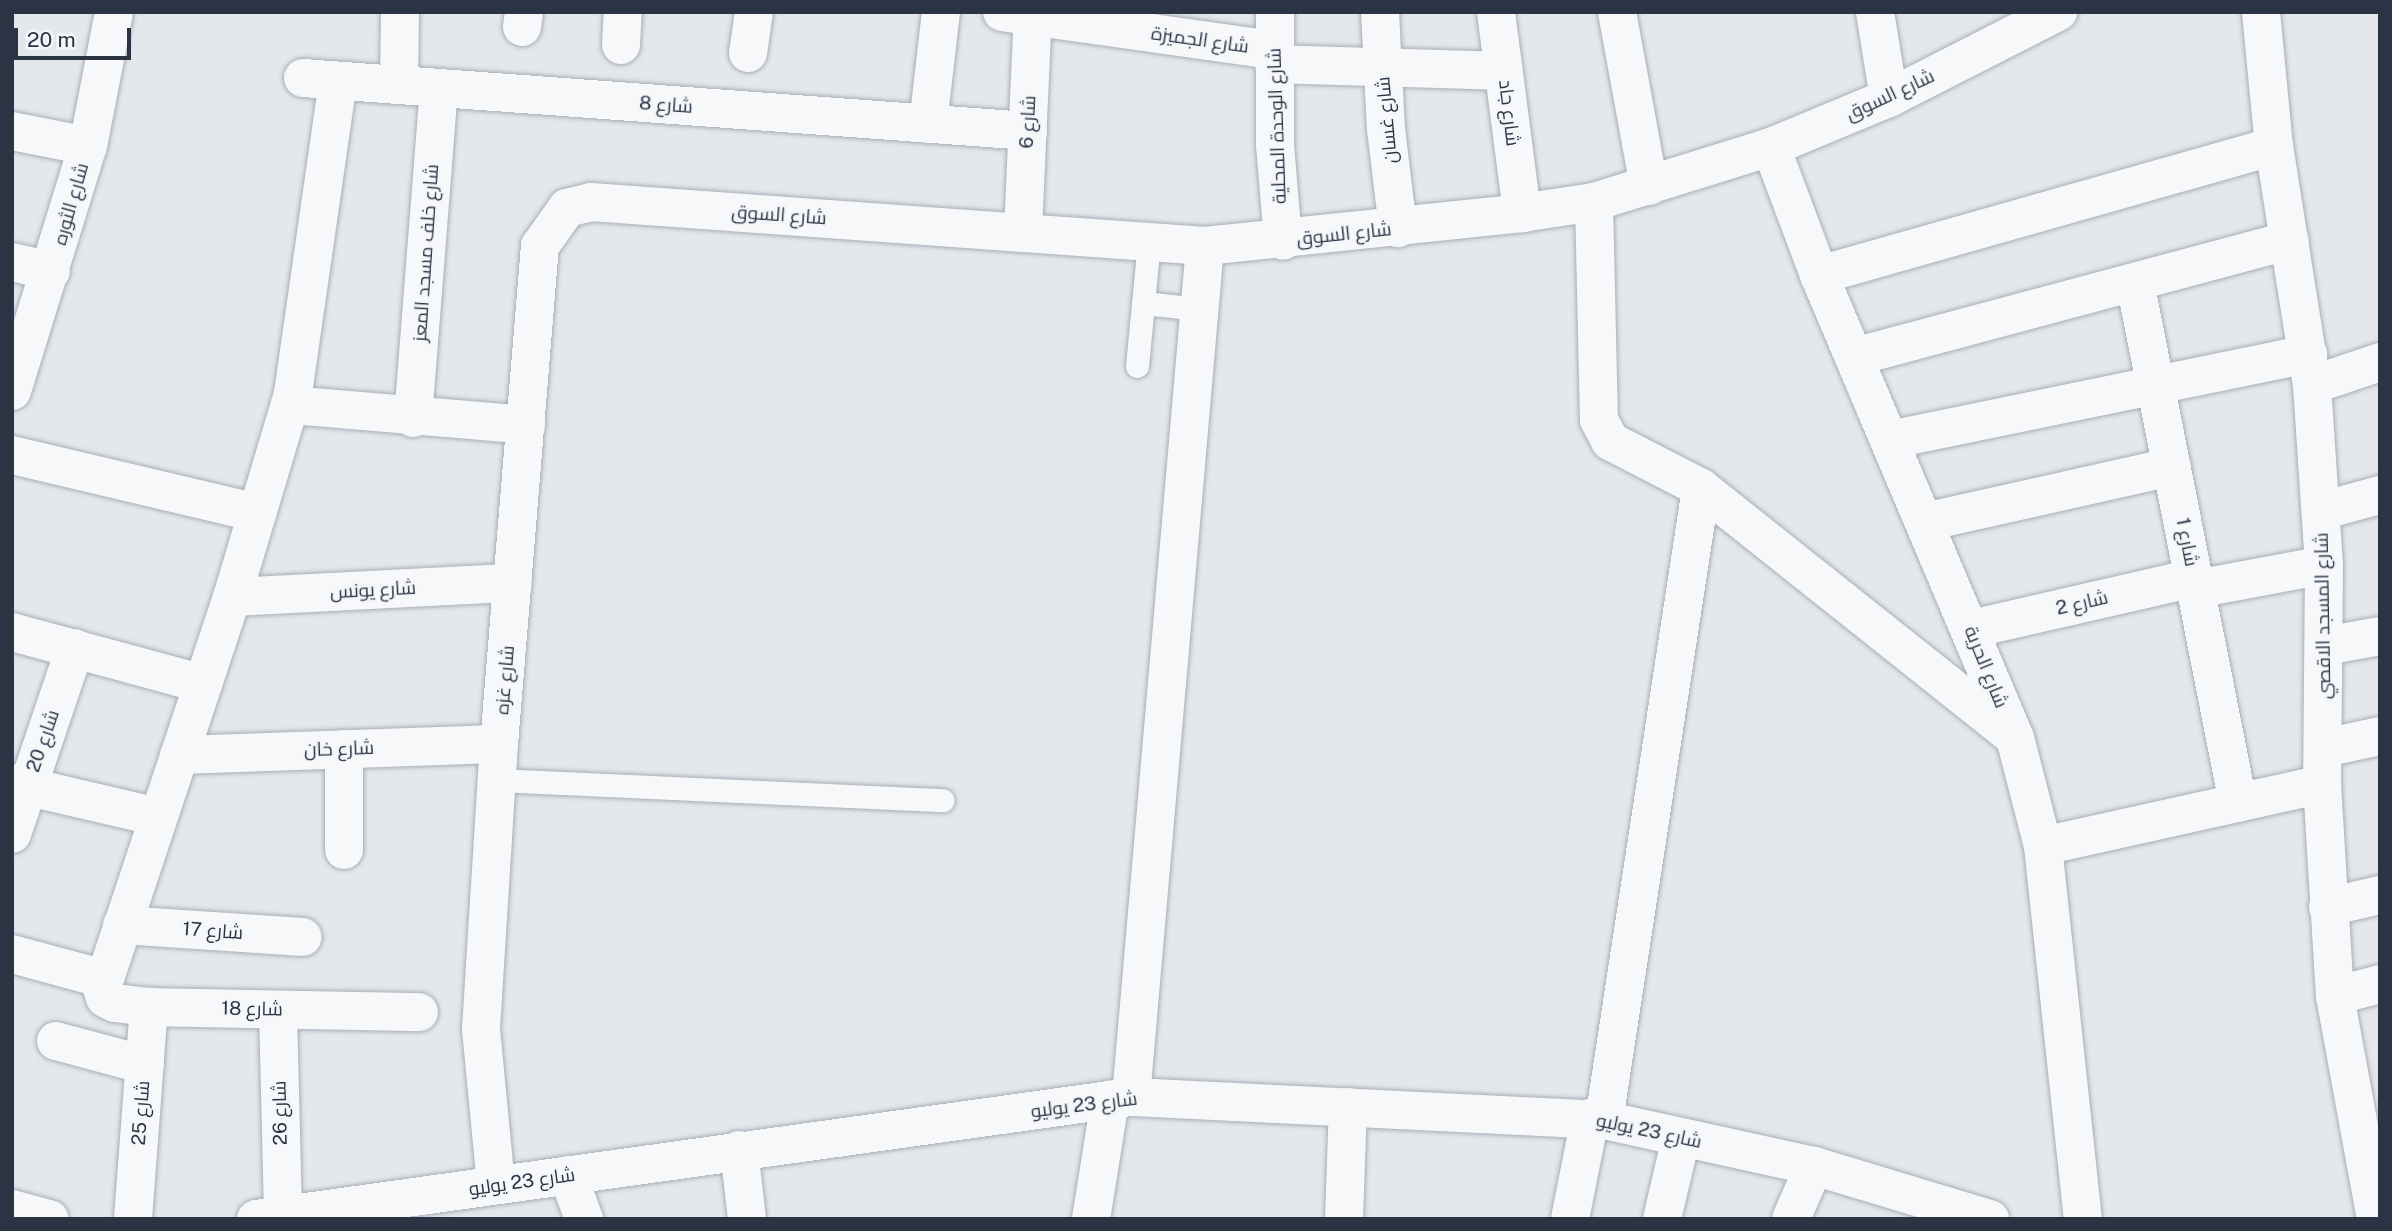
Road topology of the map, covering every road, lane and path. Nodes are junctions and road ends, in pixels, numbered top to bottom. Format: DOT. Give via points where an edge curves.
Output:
graph roads {
  1 [pos="114,12"];
  2 [pos="400,12"];
  3 [pos="754,12"];
  4 [pos="941,12"];
  5 [pos="1275,12"];
  6 [pos="1380,12"];
  7 [pos="1496,12"];
  8 [pos="1618,12"];
  9 [pos="1875,12"];
  10 [pos="2058,12"];
  11 [pos="2261,12"];
  12 [pos="1023,14"];
  13 [pos="748,53"];
  14 [pos="1274,57"];
  15 [pos="1383,68"];
  16 [pos="1504,71"];
  17 [pos="399,85"];
  18 [pos="439,89"];
  19 [pos="1889,98"];
  20 [pos="928,124"];
  21 [pos="12,131"];
  22 [pos="1028,131"];
  23 [pos="88,146"];
  24 [pos="2274,146"];
  25 [pos="1771,147"];
  26 [pos="1650,186"];
  27 [pos="591,202"];
  28 [pos="1594,202"];
  29 [pos="1522,213"];
  30 [pos="1398,228"];
  31 [pos="1023,231"];
  32 [pos="2290,240"];
  33 [pos="1283,241"];
  34 [pos="1205,246"];
  35 [pos="12,262"];
  36 [pos="1147,262"];
  37 [pos="51,271"];
  38 [pos="1819,275"];
  39 [pos="2135,282"];
  40 [pos="1143,303"];
  41 [pos="1200,309"];
  42 [pos="1854,358"];
  43 [pos="2380,362"];
  44 [pos="1137,366"];
  45 [pos="2310,370"];
  46 [pos="2156,385"];
  47 [pos="12,391"];
  48 [pos="290,405"];
  49 [pos="414,418"];
  50 [pos="526,425"];
  51 [pos="1889,440"];
  52 [pos="12,455"];
  53 [pos="2172,467"];
  54 [pos="1701,488"];
  55 [pos="2380,495"];
  56 [pos="2321,511"];
  57 [pos="257,513"];
  58 [pos="1925,522"];
  59 [pos="2324,565"];
  60 [pos="513,583"];
  61 [pos="2195,583"];
  62 [pos="232,597"];
  63 [pos="1970,629"];
  64 [pos="12,632"];
  65 [pos="2380,636"];
  66 [pos="2325,646"];
  67 [pos="75,648"];
  68 [pos="203,684"];
  69 [pos="2380,736"];
  70 [pos="2015,738"];
  71 [pos="344,749"];
  72 [pos="179,755"];
  73 [pos="498,762"];
  74 [pos="2323,766"];
  75 [pos="20,785"];
  76 [pos="943,800"];
  77 [pos="2238,803"];
  78 [pos="158,817"];
  79 [pos="12,834"];
  80 [pos="2043,846"];
  81 [pos="344,850"];
  82 [pos="2380,895"];
  83 [pos="2328,907"];
  84 [pos="122,925"];
  85 [pos="303,937"];
  86 [pos="12,954"];
  87 [pos="104,979"];
  88 [pos="2380,984"];
  89 [pos="2335,996"];
  90 [pos="149,1007"];
  91 [pos="278,1010"];
  92 [pos="419,1012"];
  93 [pos="56,1041"];
  94 [pos="145,1065"];
  95 [pos="1121,1098"];
  96 [pos="1348,1107"];
  97 [pos="1597,1119"];
  98 [pos="1681,1138"];
  99 [pos="739,1150"];
  100 [pos="1814,1166"];
  101 [pos="568,1175"];
  102 [pos="496,1185"];
  103 [pos="12,1209"];
  104 [pos="1971,1216"];
  105 [pos="270,1217"];
  106 [pos="50,1219"];
  107 [pos="133,1219"];
  108 [pos="584,1219"];
  109 [pos="747,1219"];
  110 [pos="1091,1219"];
  111 [pos="1344,1219"];
  112 [pos="1570,1219"];
  113 [pos="1662,1219"];
  114 [pos="1791,1219"];
  115 [pos="2082,1219"];
  116 [pos="2376,1219"];
  1 -- 23 [label="street, شارع الثوره"];
  2 -- 17 [label="street"];
  3 -- 13 [label="street"];
  4 -- 20 [label="street"];
  5 -- 14 [label="street, شارع الوحدة المحلية"];
  6 -- 15 [label="street, شارع غسان"];
  7 -- 16 [label="street, شارع جاد"];
  8 -- 26 [label="street"];
  9 -- 19 [label="street"];
  10 -- 19 [label="street, شارع السوق"];
  11 -- 24 [label="street, شارع المسجد الاقصي"];
  12 -- 14 [label="street, شارع الجميزة"];
  12 -- 22 [label="street, شارع 6"];
  14 -- 15 [label="street, شارع الجميزة"];
  14 -- 33 [label="street, شارع الوحدة المحلية"];
  15 -- 16 [label="street, شارع الجميزة"];
  15 -- 30 [label="street, شارع غسان"];
  16 -- 29 [label="street, شارع جاد"];
  17 -- 18 [label="street, شارع 8"];
  17 -- 48 [label="street, شارع 8" via="320,79"];
  18 -- 20 [label="street, شارع 8"];
  18 -- 49 [label="street, شارع خلف مسجد المعز"];
  19 -- 25 [label="street, شارع السوق"];
  20 -- 22 [label="street, شارع 8"];
  21 -- 23 [label="street"];
  22 -- 31 [label="street, شارع 6"];
  23 -- 37 [label="street, شارع الثوره"];
  24 -- 32 [label="street, شارع المسجد الاقصي"];
  24 -- 38 [label="street"];
  25 -- 26 [label="street, شارع السوق"];
  25 -- 38 [label="street, شارع الحرية"];
  26 -- 28 [label="street, شارع السوق"];
  27 -- 31 [label="street, شارع السوق"];
  27 -- 50 [label="street, شارع غزه" via="567,208 540,246"];
  28 -- 29 [label="street, شارع السوق"];
  28 -- 54 [label="street" via="1599,420 1610,441 1627,453"];
  29 -- 30 [label="street, شارع السوق"];
  30 -- 33 [label="street, شارع السوق"];
  31 -- 34 [label="street, شارع السوق"];
  32 -- 39 [label="street"];
  32 -- 45 [label="street, شارع المسجد الاقصي"];
  33 -- 34 [label="street, شارع السوق"];
  34 -- 41 [label="street"];
  35 -- 37 [label="street"];
  36 -- 40 [label="lane"];
  37 -- 47 [label="street, شارع الثوره"];
  38 -- 42 [label="street, شارع الحرية"];
  39 -- 42 [label="street"];
  39 -- 46 [label="street, شارع 1"];
  40 -- 41 [label="lane"];
  40 -- 44 [label="lane"];
  41 -- 95 [label="street"];
  42 -- 51 [label="street, شارع الحرية"];
  43 -- 45 [label="street"];
  45 -- 46 [label="street"];
  45 -- 56 [label="street, شارع المسجد الاقصي"];
  46 -- 51 [label="street"];
  46 -- 53 [label="street, شارع 1"];
  48 -- 49 [label="street"];
  48 -- 57 [label="street"];
  49 -- 50 [label="street"];
  50 -- 60 [label="street, شارع غزه"];
  51 -- 58 [label="street, شارع الحرية"];
  52 -- 57 [label="street"];
  53 -- 58 [label="street"];
  53 -- 61 [label="street, شارع 1"];
  54 -- 70 [label="street"];
  54 -- 97 [label="street"];
  55 -- 56 [label="street"];
  56 -- 59 [label="street, شارع المسجد الاقصي"];
  57 -- 62 [label="street"];
  58 -- 63 [label="street, شارع الحرية"];
  59 -- 61 [label="street, شارع 2"];
  59 -- 66 [label="street, شارع المسجد الاقصي"];
  60 -- 62 [label="street, شارع يونس"];
  60 -- 73 [label="street, شارع غزه"];
  61 -- 63 [label="street, شارع 2"];
  61 -- 77 [label="street, شارع 1"];
  62 -- 68 [label="street"];
  63 -- 70 [label="street, شارع الحرية"];
  64 -- 67 [label="street"];
  65 -- 66 [label="street"];
  66 -- 74 [label="street, شارع المسجد الاقصي"];
  67 -- 68 [label="street"];
  67 -- 75 [label="street, شارع 20"];
  68 -- 72 [label="street"];
  69 -- 74 [label="street"];
  70 -- 80 [label="street, شارع الحرية"];
  71 -- 72 [label="street, شارع خان"];
  71 -- 73 [label="street, شارع خان"];
  71 -- 81 [label="street"];
  72 -- 78 [label="street"];
  73 -- 76 [label="lane"];
  73 -- 102 [label="street, شارع غزه" via="481,1028"];
  74 -- 77 [label="street"];
  74 -- 83 [label="street, شارع المسجد الاقصي"];
  75 -- 78 [label="street"];
  75 -- 79 [label="street, شارع 20"];
  77 -- 80 [label="street"];
  78 -- 84 [label="street"];
  80 -- 115 [label="street, شارع الحرية"];
  82 -- 83 [label="street"];
  83 -- 89 [label="street, شارع المسجد الاقصي"];
  84 -- 85 [label="street, شارع 17"];
  84 -- 87 [label="street"];
  86 -- 87 [label="street"];
  87 -- 90 [label="street, شارع 18" via="105,998"];
  88 -- 89 [label="street"];
  89 -- 116 [label="street, شارع المسجد الاقصي"];
  90 -- 91 [label="street, شارع 18"];
  90 -- 94 [label="street, شارع 25"];
  91 -- 92 [label="street, شارع 18"];
  91 -- 105 [label="street, شارع 26"];
  93 -- 94 [label="street"];
  94 -- 107 [label="street, شارع 25"];
  95 -- 96 [label="street, شارع 23 يوليو"];
  95 -- 99 [label="street, شارع 23 يوليو"];
  95 -- 110 [label="street"];
  96 -- 97 [label="street, شارع 23 يوليو"];
  96 -- 111 [label="street"];
  97 -- 98 [label="street, شارع 23 يوليو"];
  97 -- 112 [label="street"];
  98 -- 100 [label="street, شارع 23 يوليو"];
  98 -- 113 [label="street"];
  99 -- 101 [label="street, شارع 23 يوليو"];
  99 -- 109 [label="street"];
  100 -- 104 [label="street, شارع 23 يوليو"];
  100 -- 114 [label="street"];
  101 -- 102 [label="street, شارع 23 يوليو"];
  101 -- 108 [label="street"];
  102 -- 105 [label="street, شارع 23 يوليو"];
  103 -- 106 [label="street"];
}
